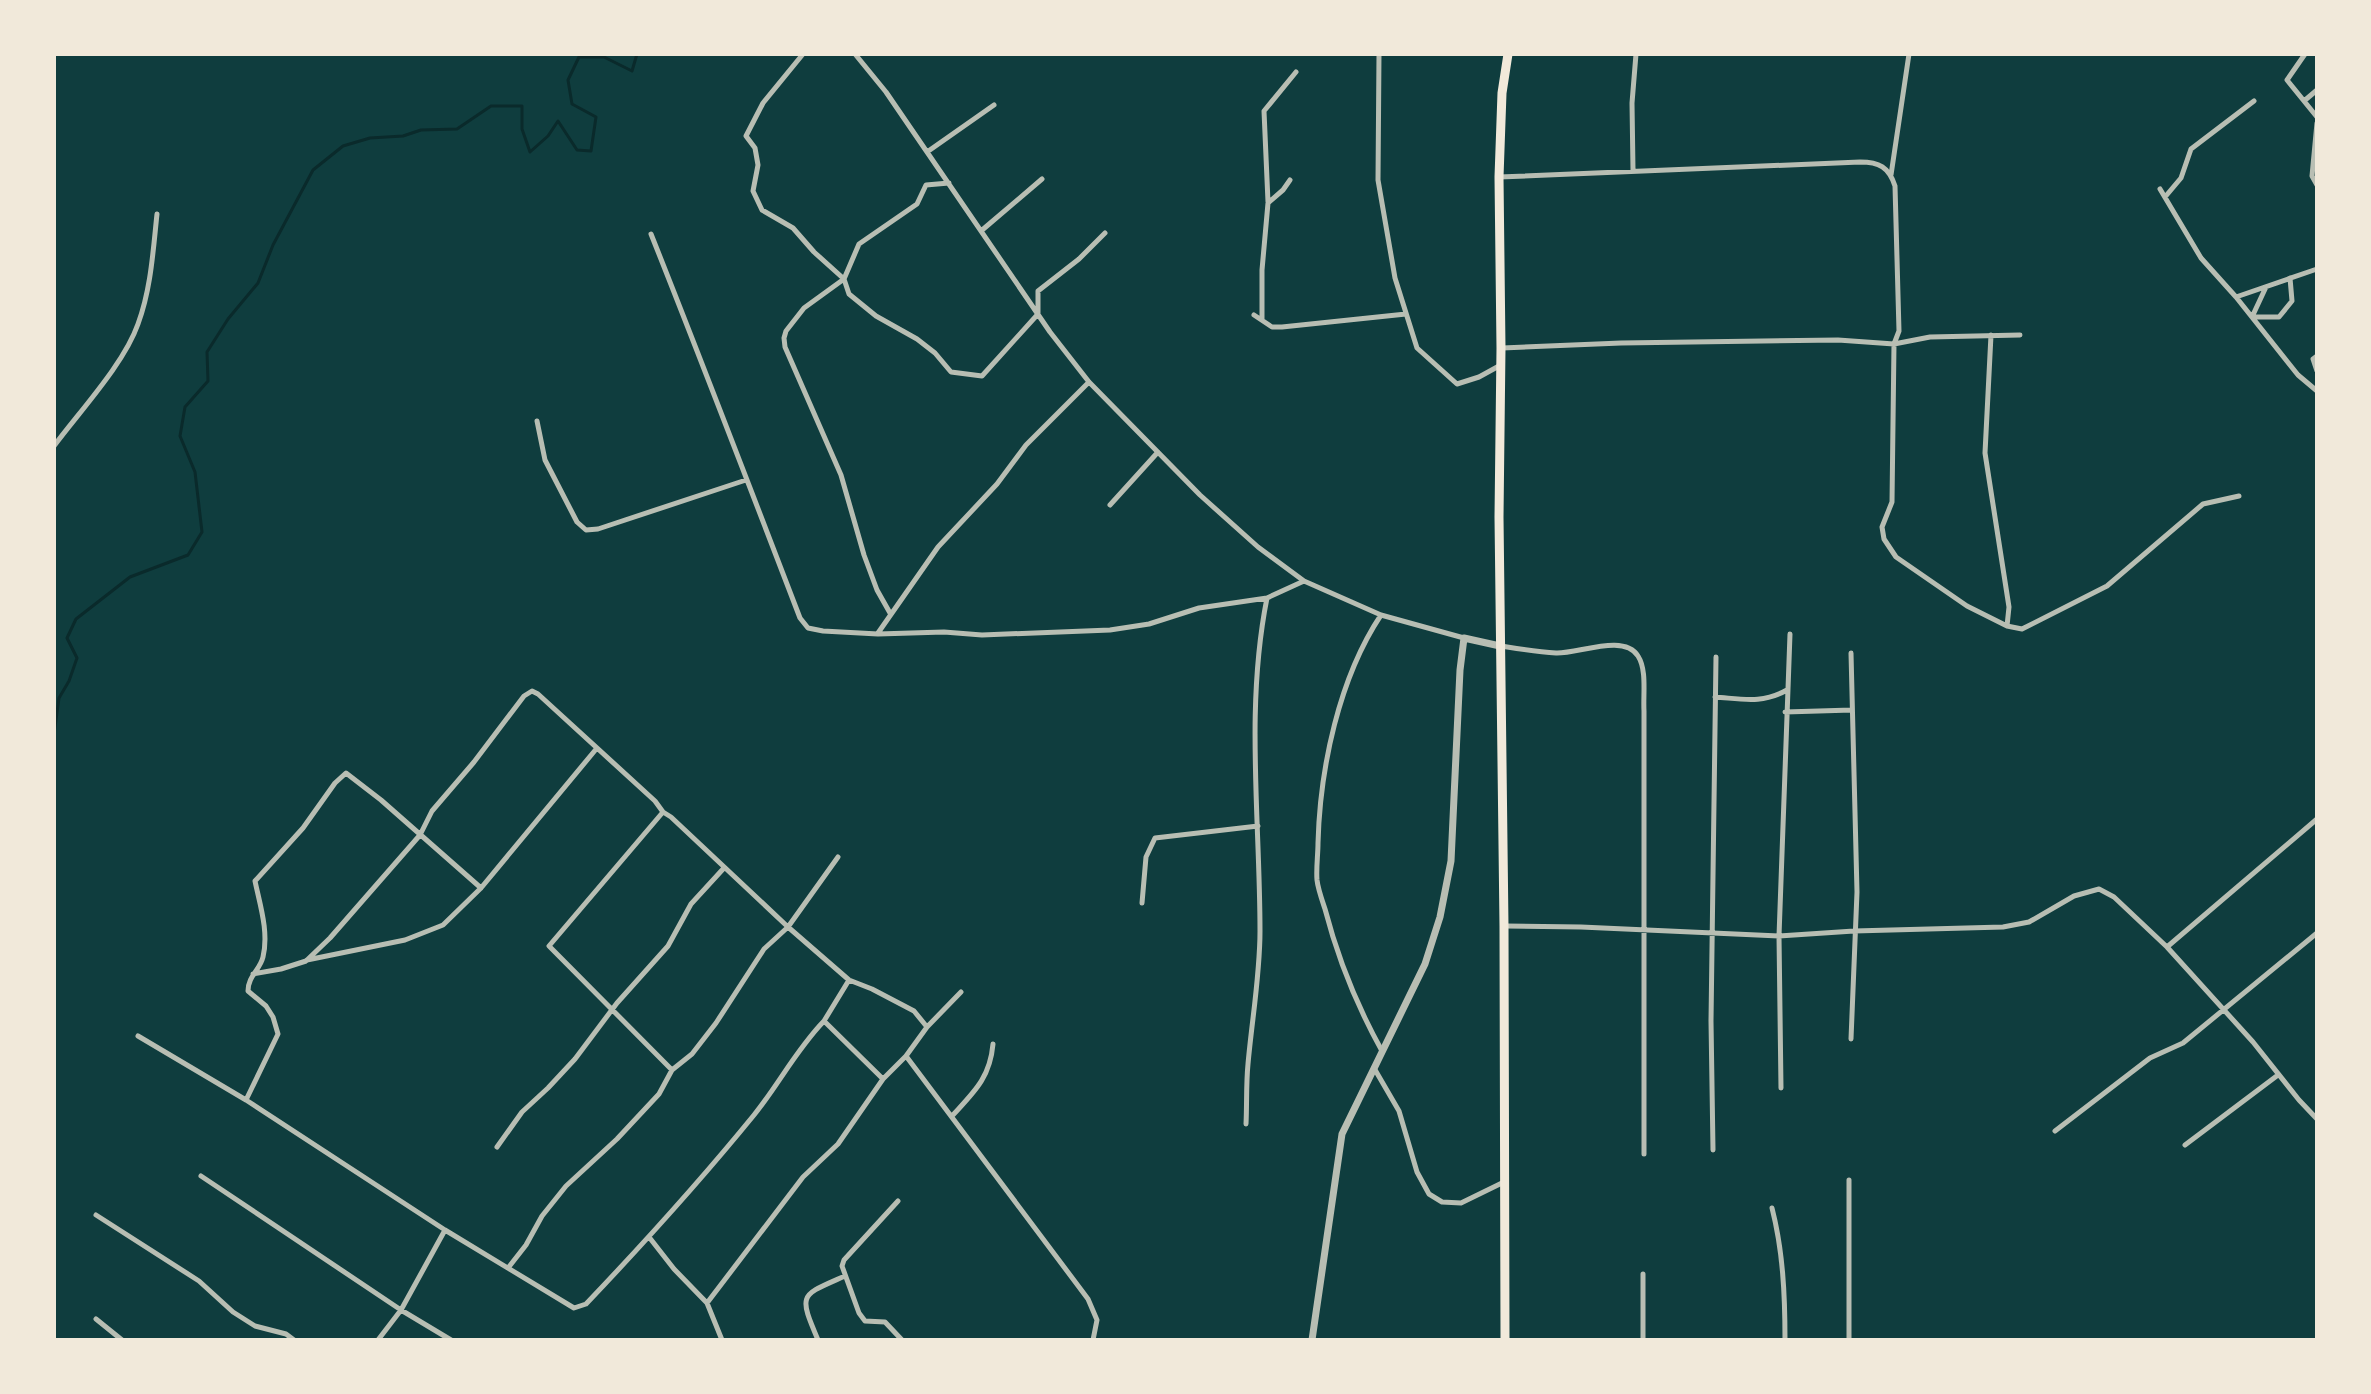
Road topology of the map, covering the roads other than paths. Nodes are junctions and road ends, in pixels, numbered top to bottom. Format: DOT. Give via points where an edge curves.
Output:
graph roads {
  1 [pos="803,54"];
  2 [pos="855,54"];
  3 [pos="1379,54"];
  4 [pos="1508,54"];
  5 [pos="1636,54"];
  6 [pos="1909,54"];
  7 [pos="2305,54"];
  8 [pos="1296,72"];
  9 [pos="2317,90"];
  10 [pos="2254,101"];
  11 [pos="2304,101"];
  12 [pos="994,105"];
  13 [pos="2317,117"];
  14 [pos="2317,123"];
  15 [pos="927,152"];
  16 [pos="1633,170"];
  17 [pos="1891,175"];
  18 [pos="1499,177"];
  19 [pos="1042,179"];
  20 [pos="1290,180"];
  21 [pos="950,182"];
  22 [pos="2317,185"];
  23 [pos="2160,189"];
  24 [pos="2165,197"];
  25 [pos="1268,203"];
  26 [pos="157,214"];
  27 [pos="981,231"];
  28 [pos="1105,233"];
  29 [pos="651,234"];
  30 [pos="2317,269"];
  31 [pos="2290,278"];
  32 [pos="844,279"];
  33 [pos="2266,287"];
  34 [pos="2236,297"];
  35 [pos="1038,314"];
  36 [pos="1406,314"];
  37 [pos="1254,315"];
  38 [pos="2252,317"];
  39 [pos="1262,320"];
  40 [pos="1991,335"];
  41 [pos="2020,335"];
  42 [pos="1894,344"];
  43 [pos="1501,348"];
  44 [pos="2317,356"];
  45 [pos="1501,366"];
  46 [pos="2317,371"];
  47 [pos="1089,382"];
  48 [pos="2317,391"];
  49 [pos="537,421"];
  50 [pos="54,446"];
  51 [pos="1158,452"];
  52 [pos="746,480"];
  53 [pos="2239,496"];
  54 [pos="1110,505"];
  55 [pos="1304,581"];
  56 [pos="1267,598"];
  57 [pos="890,613"];
  58 [pos="1381,615"];
  59 [pos="2007,626"];
  60 [pos="878,634"];
  61 [pos="1790,634"];
  62 [pos="1464,638"];
  63 [pos="1500,646"];
  64 [pos="1851,653"];
  65 [pos="1716,657"];
  66 [pos="1787,690"];
  67 [pos="1715,697"];
  68 [pos="1852,710"];
  69 [pos="1785,712"];
  70 [pos="597,748"];
  71 [pos="663,812"];
  72 [pos="2317,819"];
  73 [pos="1258,826"];
  74 [pos="420,835"];
  75 [pos="838,857"];
  76 [pos="724,868"];
  77 [pos="481,888"];
  78 [pos="1142,903"];
  79 [pos="1504,926"];
  80 [pos="788,927"];
  81 [pos="1645,930"];
  82 [pos="1854,931"];
  83 [pos="2317,933"];
  84 [pos="1713,934"];
  85 [pos="1779,936"];
  86 [pos="2167,947"];
  87 [pos="306,961"];
  88 [pos="253,974"];
  89 [pos="849,980"];
  90 [pos="961,992"];
  91 [pos="613,1009"];
  92 [pos="2222,1009"];
  93 [pos="824,1021"];
  94 [pos="927,1027"];
  95 [pos="138,1036"];
  96 [pos="1851,1039"];
  97 [pos="993,1044"];
  98 [pos="1382,1052"];
  99 [pos="906,1056"];
  100 [pos="1374,1067"];
  101 [pos="672,1070"];
  102 [pos="2278,1075"];
  103 [pos="883,1079"];
  104 [pos="1781,1088"];
  105 [pos="246,1100"];
  106 [pos="952,1116"];
  107 [pos="2317,1119"];
  108 [pos="1246,1124"];
  109 [pos="2055,1131"];
  110 [pos="2185,1145"];
  111 [pos="497,1147"];
  112 [pos="1713,1150"];
  113 [pos="1644,1154"];
  114 [pos="201,1176"];
  115 [pos="1849,1180"];
  116 [pos="1504,1182"];
  117 [pos="898,1201"];
  118 [pos="1772,1208"];
  119 [pos="96,1215"];
  120 [pos="445,1230"];
  121 [pos="649,1237"];
  122 [pos="508,1268"];
  123 [pos="1643,1274"];
  124 [pos="845,1276"];
  125 [pos="707,1303"];
  126 [pos="401,1310"];
  127 [pos="96,1319"];
  128 [pos="122,1340"];
  129 [pos="294,1340"];
  130 [pos="378,1340"];
  131 [pos="451,1340"];
  132 [pos="722,1340"];
  133 [pos="818,1340"];
  134 [pos="902,1340"];
  135 [pos="1093,1340"];
  136 [pos="1312,1340"];
  137 [pos="1505,1340"];
  138 [pos="1643,1340"];
  139 [pos="1785,1340"];
  140 [pos="1849,1340"];
  1 -- 32 [label="street" via="763,103 746,136 758,165 753,191 762,210 793,228"];
  2 -- 15 [label="street"];
  3 -- 36 [label="street" via="1378,180"];
  4 -- 18 [label="highway"];
  5 -- 16 [label="street"];
  6 -- 17 [label="street"];
  7 -- 11 [label="street" via="2287,80"];
  8 -- 25 [label="street" via="1264,111"];
  9 -- 11 [label="street"];
  10 -- 24 [label="street" via="2191,149 2181,178"];
  11 -- 13 [label="street"];
  12 -- 15 [label="street"];
  14 -- 22 [label="street" via="2312,176"];
  15 -- 21 [label="street"];
  16 -- 17 [label="street" via="1860,162 1881,165"];
  16 -- 18 [label="street"];
  17 -- 42 [label="street" via="1899,271 1899,331"];
  18 -- 43 [label="highway"];
  19 -- 27 [label="street"];
  20 -- 25 [label="street"];
  21 -- 27 [label="street"];
  21 -- 32 [label="street" via="926,185 917,204 859,244"];
  23 -- 24 [label="street"];
  24 -- 34 [label="street" via="2201,258"];
  25 -- 39 [label="street"];
  26 -- 50 [label="street" via="138,326 116,365"];
  27 -- 35 [label="street"];
  28 -- 35 [label="street" via="1038,291"];
  29 -- 52 [label="street"];
  30 -- 31 [label="street"];
  31 -- 33 [label="street"];
  31 -- 38 [label="street" via="2292,301 2279,317"];
  32 -- 35 [label="street" via="849,294 876,316 917,339 951,372 972,376 982,376"];
  32 -- 57 [label="street" via="804,308 786,331 785,347 841,475 864,555"];
  33 -- 34 [label="street"];
  33 -- 38 [label="street"];
  34 -- 38 [label="street"];
  35 -- 47 [label="street"];
  36 -- 39 [label="street" via="1282,327"];
  36 -- 45 [label="street" via="1417,348 1457,384"];
  37 -- 39 [label="street"];
  38 -- 48 [label="street"];
  40 -- 41 [label="street"];
  40 -- 42 [label="street"];
  40 -- 59 [label="street" via="1985,453 2009,607"];
  42 -- 43 [label="street" via="1838,340"];
  42 -- 59 [label="street" via="1892,502 1882,527 1884,539 1896,557 1967,606"];
  43 -- 45 [label="highway"];
  44 -- 46 [label="street"];
  45 -- 63 [label="highway"];
  47 -- 51 [label="street"];
  47 -- 57 [label="street" via="938,547"];
  49 -- 52 [label="street" via="545,460 586,530"];
  51 -- 54 [label="street"];
  51 -- 55 [label="street" via="1258,547"];
  52 -- 60 [label="street" via="808,628"];
  53 -- 59 [label="street" via="2203,504 2107,586 2022,629"];
  55 -- 56 [label="street"];
  55 -- 58 [label="street"];
  56 -- 60 [label="street" via="1110,630"];
  56 -- 73 [label="street" via="1255,717"];
  57 -- 60 [label="street"];
  58 -- 62 [label="street"];
  58 -- 98 [label="street" via="1344,689 1323,779 1317,879 1335,950"];
  61 -- 66 [label="street"];
  62 -- 63 [label="street"];
  62 -- 98 [label="street" via="1451,861 1440,917 1425,964"];
  63 -- 79 [label="highway"];
  63 -- 81 [label="street" via="1560,653 1628,646 1637,653 1644,711"];
  64 -- 68 [label="street"];
  65 -- 67 [label="street"];
  66 -- 67 [label="street" via="1771,699"];
  66 -- 69 [label="street"];
  67 -- 84 [label="street"];
  68 -- 69 [label="street"];
  68 -- 82 [label="street"];
  69 -- 85 [label="street"];
  70 -- 71 [label="street"];
  70 -- 74 [label="street" via="532,691 432,811"];
  70 -- 77 [label="street"];
  71 -- 76 [label="street"];
  71 -- 91 [label="street" via="549,946"];
  72 -- 86 [label="street"];
  73 -- 78 [label="street" via="1155,838 1146,857"];
  73 -- 108 [label="street" via="1260,955"];
  74 -- 77 [label="street"];
  74 -- 87 [label="street"];
  74 -- 88 [label="street" via="346,773 255,881 265,926 263,959"];
  75 -- 80 [label="street"];
  76 -- 80 [label="street"];
  76 -- 91 [label="street" via="691,904 668,946"];
  77 -- 87 [label="street" via="443,925 405,940"];
  79 -- 81 [label="street"];
  79 -- 116 [label="highway"];
  80 -- 89 [label="street"];
  80 -- 101 [label="street" via="764,949 692,1054"];
  81 -- 84 [label="street"];
  81 -- 113 [label="street"];
  82 -- 85 [label="street"];
  82 -- 86 [label="street" via="2003,927 2029,922 2074,896 2099,889"];
  82 -- 96 [label="street"];
  83 -- 92 [label="street"];
  84 -- 85 [label="street"];
  84 -- 112 [label="street"];
  85 -- 104 [label="street"];
  86 -- 92 [label="street"];
  87 -- 88 [label="street"];
  88 -- 105 [label="street" via="248,991 266,1006 278,1034"];
  89 -- 93 [label="street"];
  89 -- 94 [label="street" via="914,1011"];
  90 -- 94 [label="street"];
  91 -- 101 [label="street"];
  91 -- 111 [label="street"];
  92 -- 102 [label="street"];
  92 -- 109 [label="street" via="2183,1043 2150,1058"];
  93 -- 103 [label="street"];
  93 -- 121 [label="street" via="804,1041 756,1113"];
  94 -- 99 [label="street"];
  95 -- 105 [label="street"];
  97 -- 106 [label="street" via="982,1083"];
  98 -- 100 [label="street"];
  99 -- 103 [label="street"];
  99 -- 106 [label="street"];
  100 -- 116 [label="street" via="1399,1111 1429,1194 1442,1202 1461,1203"];
  100 -- 136 [label="street" via="1342,1134"];
  101 -- 122 [label="street" via="659,1094 566,1186"];
  102 -- 107 [label="street"];
  102 -- 110 [label="street"];
  103 -- 125 [label="street" via="838,1144 803,1177"];
  105 -- 120 [label="street"];
  106 -- 135 [label="street" via="1088,1299 1097,1320"];
  114 -- 126 [label="street"];
  115 -- 140 [label="street"];
  116 -- 137 [label="highway"];
  117 -- 124 [label="street" via="844,1260"];
  118 -- 139 [label="street" via="1779,1235"];
  119 -- 129 [label="street" via="199,1281 255,1326"];
  120 -- 122 [label="street"];
  120 -- 126 [label="street"];
  121 -- 122 [label="street" via="586,1304 574,1308"];
  121 -- 125 [label="street"];
  123 -- 138 [label="street"];
  124 -- 133 [label="street" via="807,1295 805,1310"];
  124 -- 134 [label="street" via="865,1321 885,1322"];
  125 -- 132 [label="street"];
  126 -- 130 [label="street"];
  126 -- 131 [label="street"];
  127 -- 128 [label="street"];
}
